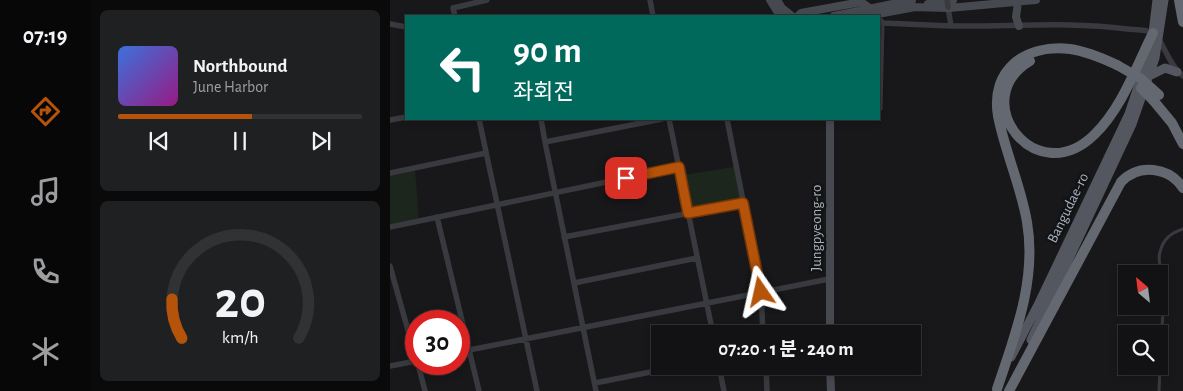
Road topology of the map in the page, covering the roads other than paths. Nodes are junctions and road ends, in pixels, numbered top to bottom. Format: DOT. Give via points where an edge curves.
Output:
graph roads {
  1 [pos="487,0"];
  2 [pos="650,0"];
  3 [pos="770,0"];
  4 [pos="777,0"];
  5 [pos="954,0"];
  6 [pos="1036,0"];
  7 [pos="1157,0"];
  8 [pos="1164,0"];
  9 [pos="1179,0"];
  10 [pos="911,2"];
  11 [pos="1018,2"];
  12 [pos="948,5"];
  13 [pos="778,14"];
  14 [pos="455,15"];
  15 [pos="653,15"];
  16 [pos="790,15"];
  17 [pos="798,15"];
  18 [pos="874,15"];
  19 [pos="878,15"];
  20 [pos="880,17"];
  21 [pos="1183,22"];
  22 [pos="390,24"];
  23 [pos="951,26"];
  24 [pos="1019,26"];
  25 [pos="405,27"];
  26 [pos="1156,37"];
  27 [pos="1116,68"];
  28 [pos="1180,74"];
  29 [pos="1151,75"];
  30 [pos="880,94"];
  31 [pos="1156,97"];
  32 [pos="881,109"];
  33 [pos="405,116"];
  34 [pos="390,120"];
  35 [pos="479,120"];
  36 [pos="540,120"];
  37 [pos="657,120"];
  38 [pos="669,120"];
  39 [pos="727,120"];
  40 [pos="829,120"];
  41 [pos="1183,130"];
  42 [pos="545,142"];
  43 [pos="1183,144"];
  44 [pos="486,153"];
  45 [pos="679,167"];
  46 [pos="390,173"];
  47 [pos="1183,188"];
  48 [pos="554,192"];
  49 [pos="743,203"];
  50 [pos="497,204"];
  51 [pos="688,213"];
  52 [pos="437,217"];
  53 [pos="390,227"];
  54 [pos="1183,229"];
  55 [pos="564,237"];
  56 [pos="697,258"];
  57 [pos="390,266"];
  58 [pos="829,278"];
  59 [pos="574,283"];
  60 [pos="761,292"];
  61 [pos="706,303"];
  62 [pos="459,310"];
  63 [pos="405,319"];
  64 [pos="711,325"];
  65 [pos="763,325"];
  66 [pos="830,325"];
  67 [pos="583,328"];
  68 [pos="526,339"];
  69 [pos="470,350"];
  70 [pos="470,354"];
  71 [pos="405,363"];
  72 [pos="390,366"];
  73 [pos="651,372"];
  74 [pos="421,375"];
  75 [pos="721,375"];
  76 [pos="766,375"];
  77 [pos="830,375"];
  78 [pos="595,383"];
  79 [pos="426,391"];
  80 [pos="479,391"];
  81 [pos="537,391"];
  82 [pos="596,391"];
  83 [pos="724,391"];
  84 [pos="767,391"];
  85 [pos="831,391"];
  86 [pos="1002,391"];
  87 [pos="1159,391"];
  1 -- 14 [label="street" via="453,8"];
  2 -- 15 [label="street"];
  3 -- 13 [label="main road"];
  4 -- 16 [label="main road"];
  5 -- 10 [label="main road"];
  6 -- 11 [label="main road"];
  7 -- 26 [label="main road, Bangudae-ro"];
  8 -- 26 [label="main road, Bangudae-ro"];
  9 -- 21 [label="highway"];
  10 -- 12 [label="main road"];
  10 -- 19 [label="main road"];
  11 -- 12 [label="main road"];
  11 -- 24 [label="main road" via="1016,17"];
  12 -- 23 [label="street"];
  17 -- 18 [label="main road" via="860,2"];
  20 -- 23 [label="street"];
  22 -- 25 [label="street"];
  23 -- 24 [label="street"];
  24 -- 26 [label="street" via="1111,27"];
  26 -- 27 [label="highway" via="1114,109 1084,144 1060,153 1040,152 1024,143 1009,124 1004,104 1007,86 1016,71 1030,61 1047,56 1072,56"];
  26 -- 28 [label="street" via="1169,62"];
  26 -- 29 [label="main road, Bangudae-ro"];
  26 -- 86 [label="main road, Bangudae-ro" via="1129,114"];
  27 -- 31 [label="highway, bridge"];
  27 -- 86 [label="highway" via="1080,51 1046,49 1018,60 1000,85 998,116 1026,216 1030,258 1028,285"];
  28 -- 29 [label="main road" via="1165,68"];
  29 -- 86 [label="main road, Bangudae-ro" via="1110,175"];
  30 -- 32 [label="lane"];
  31 -- 41 [label="highway" via="1173,112"];
  31 -- 43 [label="highway"];
  33 -- 34 [label="street"];
  35 -- 44 [label="street"];
  36 -- 42 [label="street"];
  37 -- 42 [label="street"];
  38 -- 45 [label="street"];
  39 -- 49 [label="street"];
  40 -- 58 [label="main road, Jungpyeong-ro"];
  42 -- 48 [label="street"];
  44 -- 46 [label="street"];
  44 -- 50 [label="street"];
  45 -- 48 [label="street"];
  45 -- 51 [label="street"];
  47 -- 86 [label="highway" via="1172,176 1154,170 1131,174 1121,182"];
  48 -- 50 [label="street"];
  48 -- 55 [label="street"];
  49 -- 51 [label="street"];
  49 -- 60 [label="street"];
  50 -- 52 [label="street"];
  50 -- 68 [label="street"];
  51 -- 55 [label="street"];
  51 -- 56 [label="street"];
  52 -- 53 [label="street"];
  52 -- 62 [label="street"];
  54 -- 87 [label="lane" via="1168,237 1159,254 1167,294 1163,310"];
  55 -- 59 [label="street"];
  56 -- 59 [label="street"];
  56 -- 61 [label="street"];
  57 -- 63 [label="street"];
  58 -- 60 [label="street"];
  58 -- 66 [label="main road, Jungpyeong-ro"];
  59 -- 67 [label="street"];
  60 -- 61 [label="street"];
  60 -- 65 [label="street"];
  61 -- 64 [label="street"];
  61 -- 67 [label="street"];
  67 -- 68 [label="street"];
  67 -- 78 [label="street"];
  68 -- 69 [label="street"];
  68 -- 81 [label="street"];
  70 -- 80 [label="street"];
  71 -- 72 [label="street"];
  73 -- 78 [label="street"];
  74 -- 79 [label="street"];
  75 -- 83 [label="street"];
  76 -- 84 [label="street"];
  77 -- 85 [label="main road"];
  78 -- 82 [label="street"];
}
